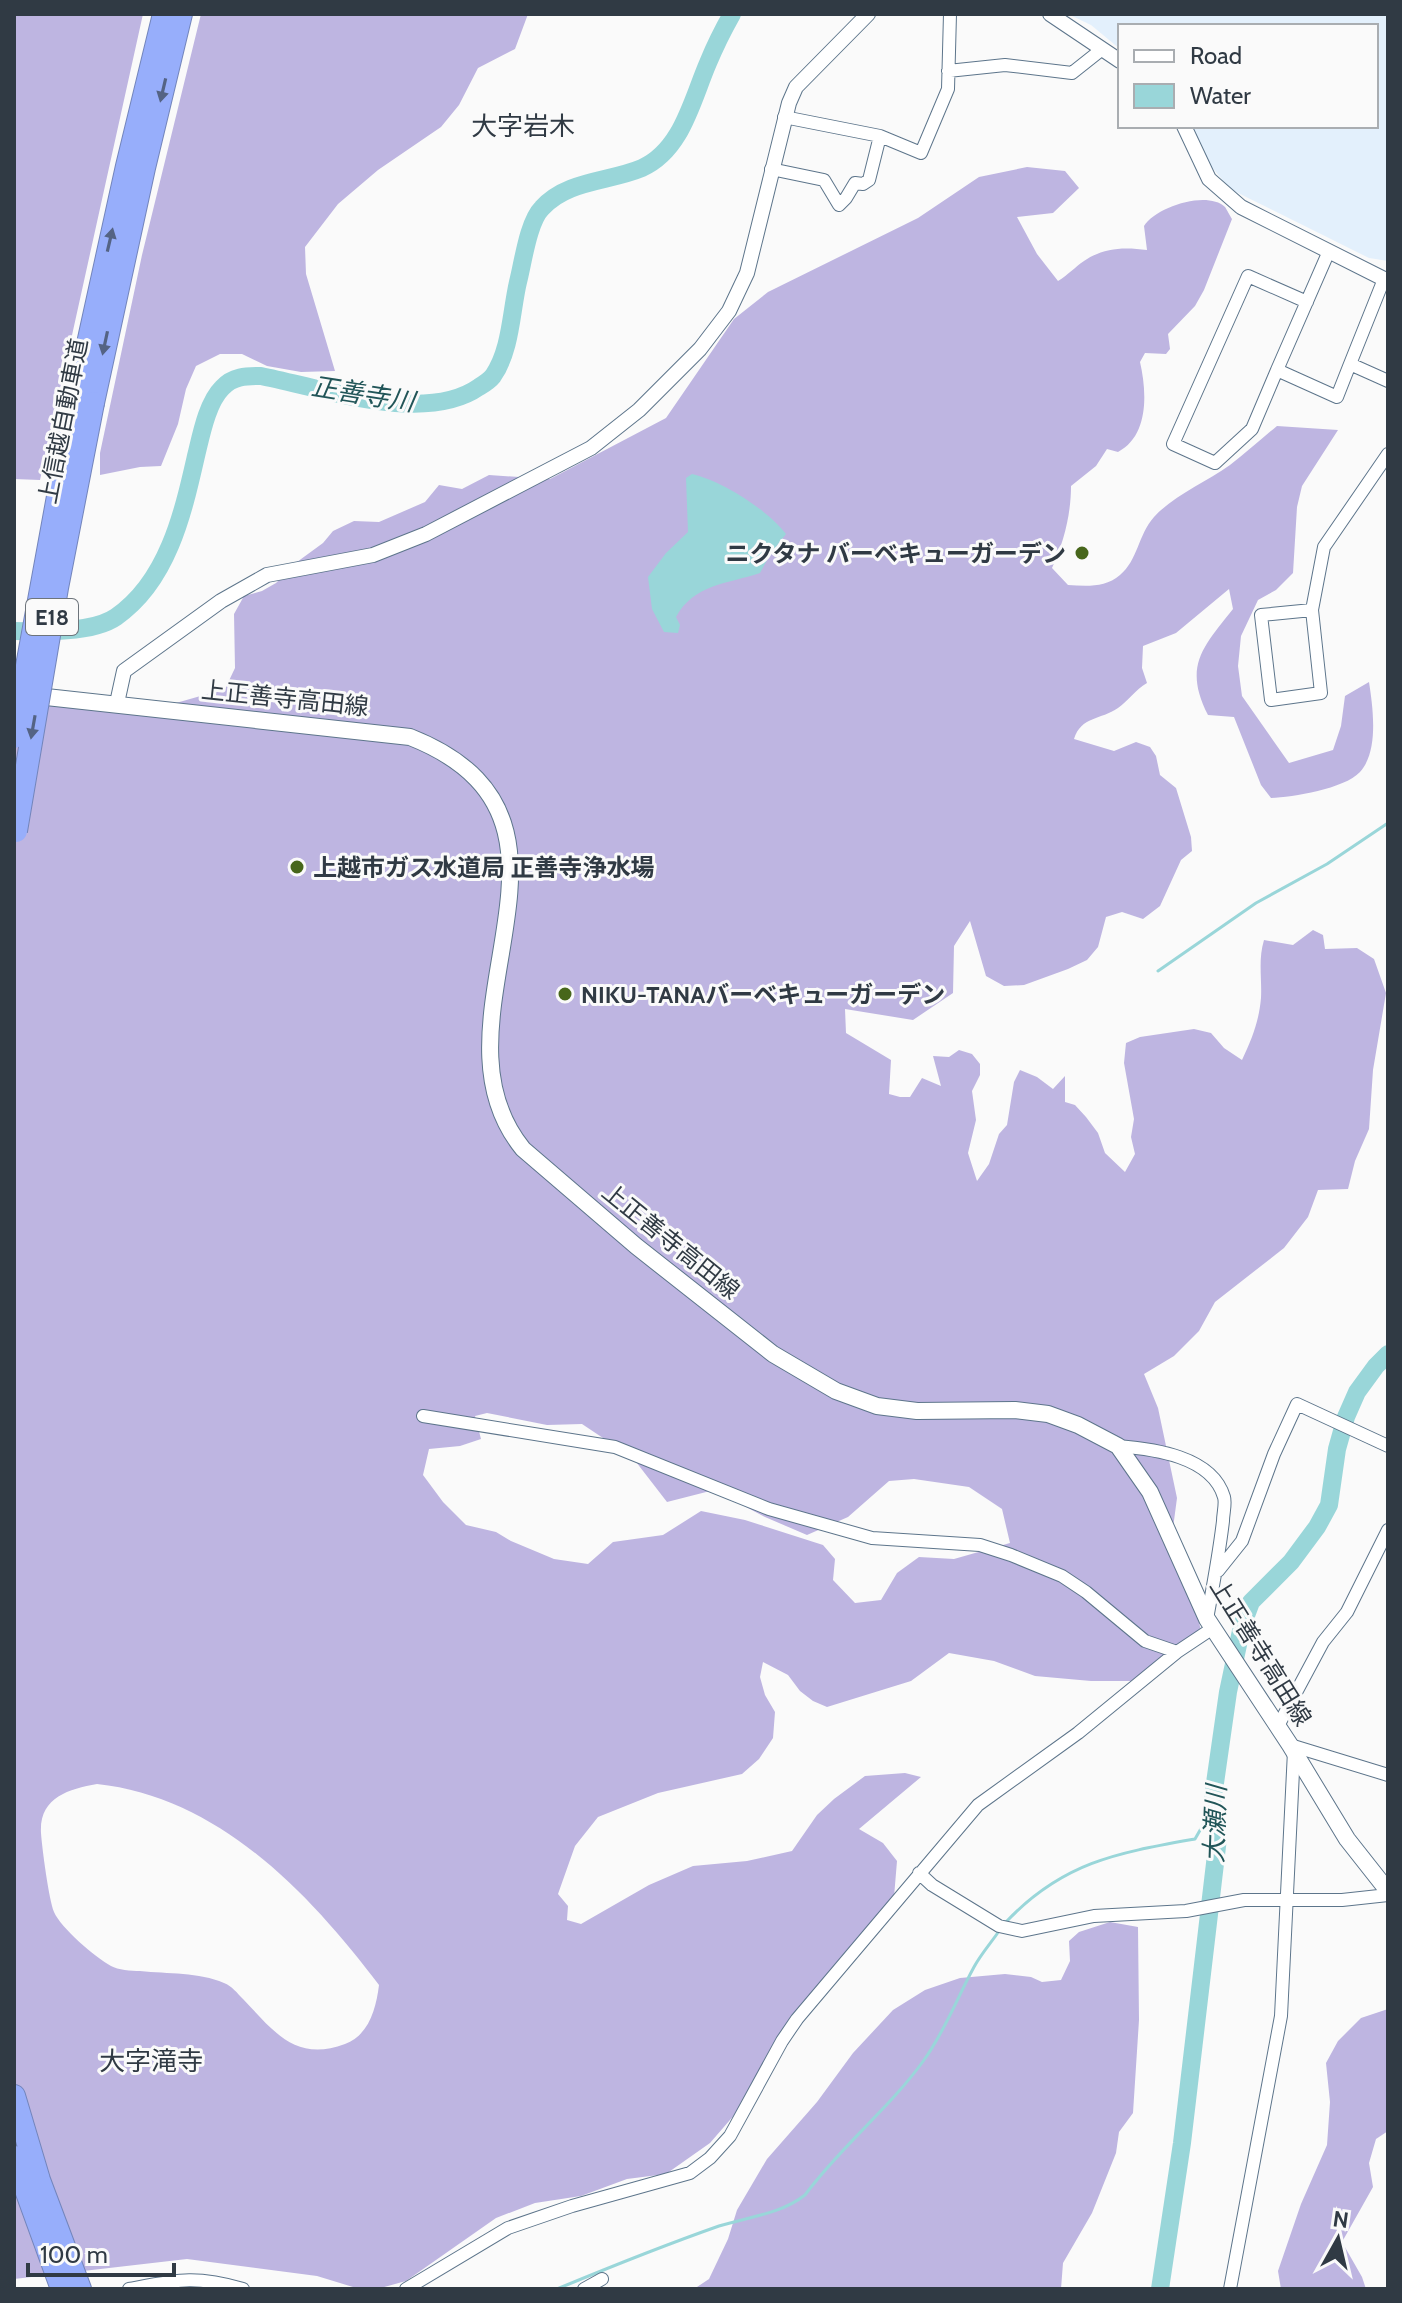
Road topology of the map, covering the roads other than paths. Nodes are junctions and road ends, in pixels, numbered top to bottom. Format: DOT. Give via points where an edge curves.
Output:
graph roads {
  1 [pos="164,14"];
  2 [pos="181,14"];
  3 [pos="868,14"];
  4 [pos="950,14"];
  5 [pos="1050,14"];
  6 [pos="1101,50"];
  7 [pos="1118,60"];
  8 [pos="948,71"];
  9 [pos="784,117"];
  10 [pos="1185,128"];
  11 [pos="880,136"];
  12 [pos="771,169"];
  13 [pos="1329,251"];
  14 [pos="1386,280"];
  15 [pos="1307,302"];
  16 [pos="1350,364"];
  17 [pos="1277,370"];
  18 [pos="1388,381"];
  19 [pos="84,400"];
  20 [pos="1388,454"];
  21 [pos="1312,610"];
  22 [pos="14,693"];
  23 [pos="117,703"];
  24 [pos="14,737"];
  25 [pos="15,837"];
  26 [pos="423,1416"];
  27 [pos="1118,1446"];
  28 [pos="1388,1446"];
  29 [pos="1388,1530"];
  30 [pos="1218,1571"];
  31 [pos="1210,1623"];
  32 [pos="1177,1652"];
  33 [pos="1278,1726"];
  34 [pos="1292,1748"];
  35 [pos="1388,1775"];
  36 [pos="919,1873"];
  37 [pos="1388,1893"];
  38 [pos="1285,1900"];
  39 [pos="14,2096"];
  40 [pos="14,2157"];
  41 [pos="49,2234"];
  42 [pos="602,2279"];
  43 [pos="62,2289"];
  44 [pos="80,2289"];
  45 [pos="129,2289"];
  46 [pos="243,2289"];
  47 [pos="406,2289"];
  48 [pos="584,2289"];
  49 [pos="1230,2289"];
  19 -- 1 [label="highway, 上信越自動車道 / E18, one-way" via="127,166"];
  2 -- 19 [label="highway, 上信越自動車道 / E18, one-way"];
  3 -- 9 [label="street" via="796,87"];
  4 -- 8 [label="street"];
  5 -- 6 [label="street"];
  6 -- 7 [label="street"];
  6 -- 8 [label="street" via="1072,73 1005,65"];
  8 -- 11 [label="street" via="948,89 921,153"];
  9 -- 11 [label="street"];
  9 -- 12 [label="street"];
  10 -- 13 [label="street" via="1205,172 1224,193 1241,207"];
  11 -- 12 [label="street" via="869,180 855,183 839,205 824,180"];
  12 -- 23 [label="street" via="747,273 729,311 700,349 639,410 591,448 426,534 373,555 267,575 221,601 124,671"];
  13 -- 14 [label="street"];
  13 -- 15 [label="street"];
  14 -- 16 [label="street"];
  15 -- 17 [label="street"];
  15 -- 17 [label="street" via="1248,276 1173,444 1215,463 1252,429"];
  16 -- 17 [label="street" via="1337,397"];
  16 -- 18 [label="street"];
  19 -- 24 [label="highway, 上信越自動車道 / E18, bridge"];
  19 -- 25 [label="highway, 上信越自動車道 / E18, one-way, bridge"];
  20 -- 21 [label="street" via="1324,547"];
  21 -- 21 [label="street" via="1321,693 1271,700 1261,615"];
  22 -- 23 [label="main road, 上正善寺高田線"];
  23 -- 27 [label="main road, 上正善寺高田線" via="410,737 449,755 492,800 510,849 510,895 490,1043 500,1110 523,1149 773,1354 836,1391 877,1406 917,1411 1048,1414"];
  26 -- 32 [label="street" via="615,1447 769,1509 872,1538 980,1545 1062,1576 1145,1641"];
  27 -- 30 [label="street" via="1186,1459 1218,1484 1225,1498"];
  27 -- 31 [label="main road, 上正善寺高田線" via="1150,1492"];
  28 -- 30 [label="street" via="1297,1404 1242,1541"];
  29 -- 33 [label="street" via="1347,1612 1323,1642"];
  30 -- 31 [label="street"];
  31 -- 32 [label="street"];
  31 -- 33 [label="main road, 上正善寺高田線"];
  32 -- 36 [label="street" via="978,1805"];
  33 -- 34 [label="main road, 上正善寺高田線"];
  34 -- 35 [label="street"];
  34 -- 37 [label="main road, 上正善寺高田線" via="1347,1839"];
  34 -- 38 [label="street"];
  36 -- 38 [label="street" via="999,1926 1022,1931 1094,1916"];
  36 -- 47 [label="street" via="797,2019 730,2136 710,2158 690,2173 508,2228"];
  37 -- 38 [label="street"];
  38 -- 49 [label="street" via="1279,2030"];
  39 -- 41 [label="highway"];
  40 -- 41 [label="highway"];
  41 -- 43 [label="highway"];
  41 -- 44 [label="highway"];
  42 -- 48 [label="street"];
  45 -- 46 [label="street" via="175,2279"];
}
